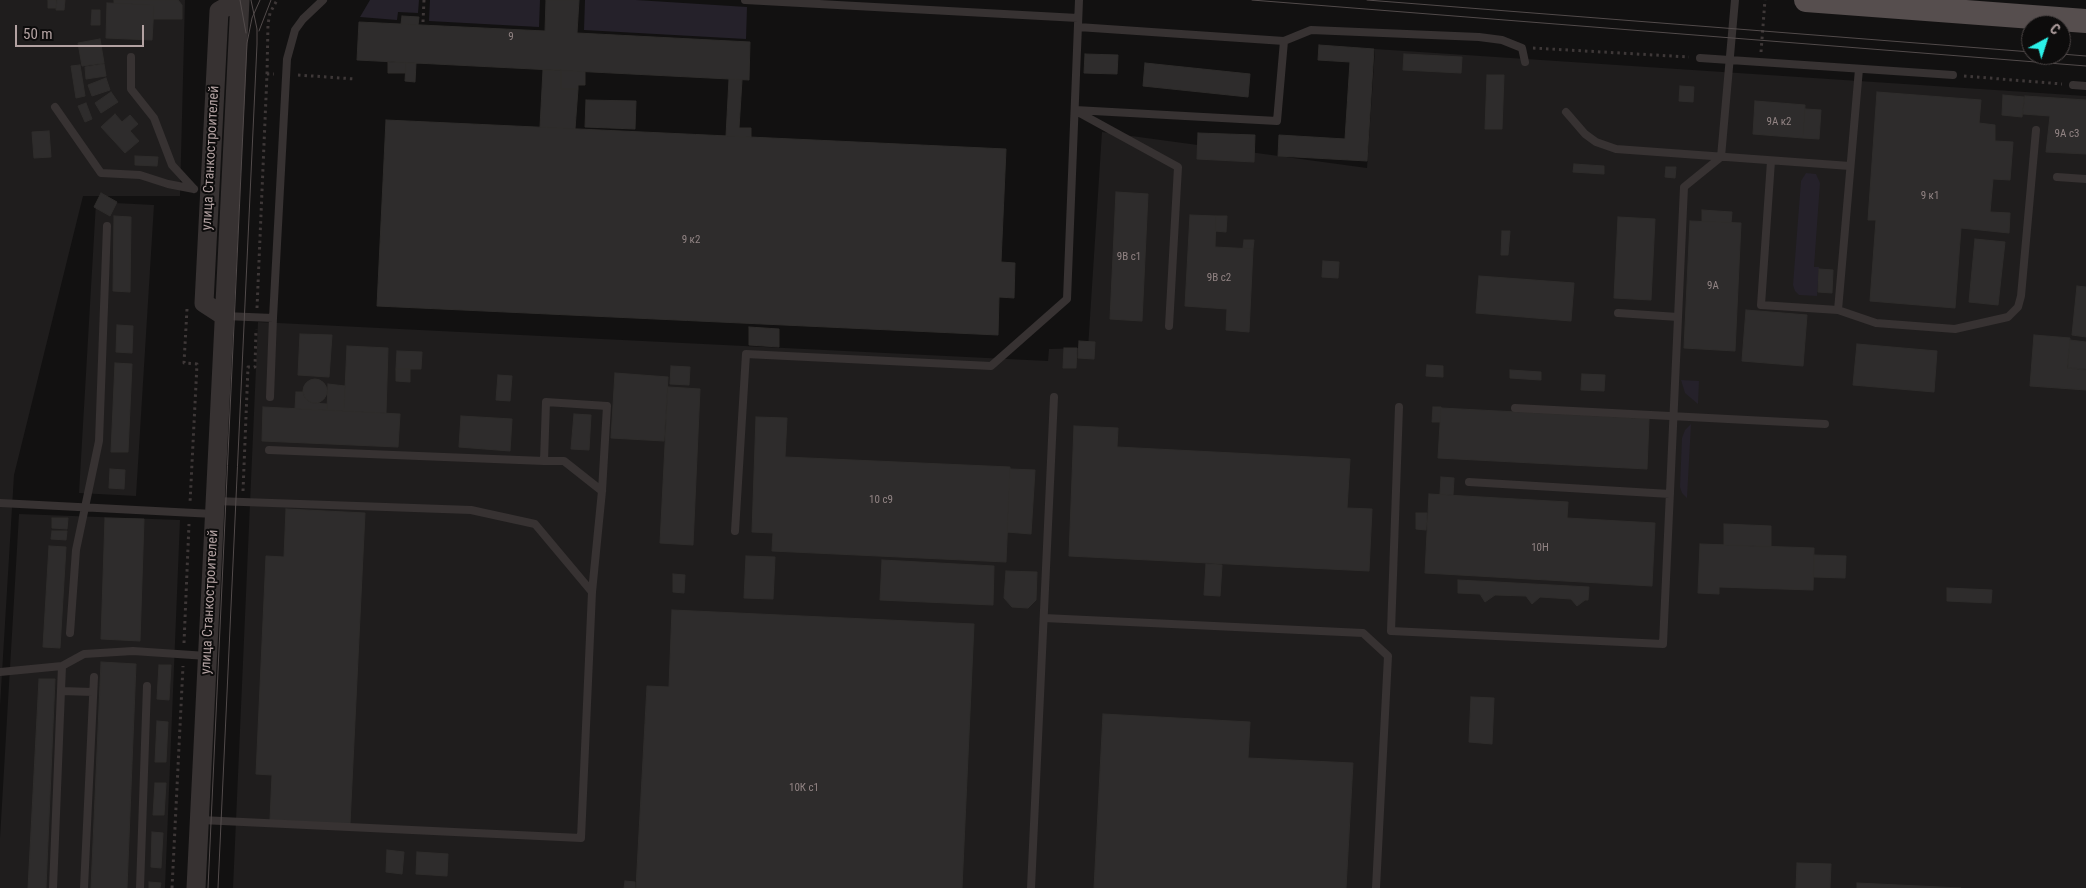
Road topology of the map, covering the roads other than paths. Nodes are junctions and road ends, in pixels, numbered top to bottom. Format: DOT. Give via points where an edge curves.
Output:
graph roads {
  1 [pos="239,0"];
  2 [pos="323,0"];
  3 [pos="745,0"];
  4 [pos="1079,0"];
  5 [pos="1735,0"];
  6 [pos="1806,0"];
  7 [pos="1078,18"];
  8 [pos="2086,22"];
  9 [pos="1078,27"];
  10 [pos="1284,41"];
  11 [pos="131,57"];
  12 [pos="1700,58"];
  13 [pos="1728,60"];
  14 [pos="1525,62"];
  15 [pos="1859,69"];
  16 [pos="1953,75"];
  17 [pos="2073,85"];
  18 [pos="2086,86"];
  19 [pos="55,107"];
  20 [pos="1074,110"];
  21 [pos="1566,112"];
  22 [pos="2036,130"];
  23 [pos="1721,158"];
  24 [pos="1771,161"];
  25 [pos="1850,166"];
  26 [pos="2057,177"];
  27 [pos="2086,179"];
  28 [pos="201,190"];
  29 [pos="107,226"];
  30 [pos="1838,310"];
  31 [pos="1618,314"];
  32 [pos="224,316"];
  33 [pos="1678,317"];
  34 [pos="273,318"];
  35 [pos="1169,326"];
  36 [pos="270,397"];
  37 [pos="1054,397"];
  38 [pos="1399,407"];
  39 [pos="1515,408"];
  40 [pos="1674,416"];
  41 [pos="1824,424"];
  42 [pos="269,450"];
  43 [pos="544,461"];
  44 [pos="1470,482"];
  45 [pos="602,491"];
  46 [pos="1670,494"];
  47 [pos="0,503"];
  48 [pos="86,507"];
  49 [pos="215,507"];
  50 [pos="735,531"];
  51 [pos="592,592"];
  52 [pos="1044,618"];
  53 [pos="70,633"];
  54 [pos="207,656"];
  55 [pos="62,666"];
  56 [pos="0,672"];
  57 [pos="94,677"];
  58 [pos="147,686"];
  59 [pos="61,691"];
  60 [pos="93,692"];
  61 [pos="199,820"];
  62 [pos="53,888"];
  63 [pos="84,888"];
  64 [pos="140,888"];
  65 [pos="196,888"];
  66 [pos="1031,888"];
  67 [pos="1376,888"];
  1 -- 28 [label="street, улица Станкостроителей" via="219,11"];
  1 -- 32 [label="street, улица Станкостроителей"];
  2 -- 34 [label="lane" via="295,30 288,59"];
  3 -- 7 [label="lane"];
  4 -- 7 [label="lane"];
  5 -- 13 [label="lane"];
  6 -- 8 [label="main road"];
  7 -- 9 [label="lane"];
  9 -- 10 [label="lane"];
  9 -- 20 [label="lane"];
  10 -- 14 [label="lane" via="1311,30 1479,37 1502,40 1522,48"];
  10 -- 20 [label="lane" via="1277,121"];
  11 -- 28 [label="lane" via="130,89 154,118 172,165"];
  12 -- 13 [label="lane"];
  13 -- 15 [label="lane"];
  13 -- 23 [label="lane"];
  15 -- 16 [label="lane"];
  15 -- 25 [label="lane"];
  17 -- 18 [label="lane"];
  19 -- 28 [label="lane" via="101,173 140,175"];
  20 -- 35 [label="lane" via="1178,167"];
  20 -- 50 [label="lane" via="1067,300 991,366 746,354"];
  21 -- 23 [label="lane" via="1585,134 1616,149"];
  22 -- 30 [label="lane" via="2021,296 2018,307 2008,317 1955,329 1876,323"];
  23 -- 24 [label="lane"];
  23 -- 33 [label="lane" via="1684,186"];
  24 -- 25 [label="lane"];
  24 -- 30 [label="lane" via="1761,305"];
  25 -- 30 [label="lane"];
  26 -- 27 [label="lane"];
  28 -- 32 [label="street, улица Станкостроителей" via="204,304"];
  29 -- 48 [label="lane" via="99,441"];
  31 -- 33 [label="lane"];
  32 -- 34 [label="lane"];
  32 -- 49 [label="street, улица Станкостроителей"];
  33 -- 40 [label="lane"];
  34 -- 36 [label="lane"];
  37 -- 52 [label="lane"];
  38 -- 46 [label="lane" via="1391,631 1663,644"];
  39 -- 40 [label="lane"];
  40 -- 41 [label="lane"];
  40 -- 46 [label="lane"];
  42 -- 43 [label="lane"];
  43 -- 45 [label="lane" via="564,461"];
  43 -- 45 [label="lane" via="546,402 607,406"];
  44 -- 46 [label="lane"];
  45 -- 51 [label="lane"];
  47 -- 48 [label="lane"];
  48 -- 49 [label="lane" via="189,512"];
  48 -- 53 [label="lane" via="76,550"];
  49 -- 51 [label="lane" via="471,510 534,524"];
  49 -- 54 [label="street, улица Станкостроителей"];
  51 -- 61 [label="lane" via="581,838"];
  52 -- 66 [label="lane"];
  52 -- 67 [label="lane" via="1363,632 1388,656"];
  54 -- 55 [label="lane" via="133,652 84,654"];
  54 -- 61 [label="street, улица Станкостроителей"];
  55 -- 56 [label="lane"];
  55 -- 59 [label="lane"];
  57 -- 60 [label="lane"];
  58 -- 64 [label="lane"];
  59 -- 60 [label="lane"];
  59 -- 62 [label="lane"];
  60 -- 63 [label="lane"];
  61 -- 65 [label="street, улица Станкостроителей"];
}
